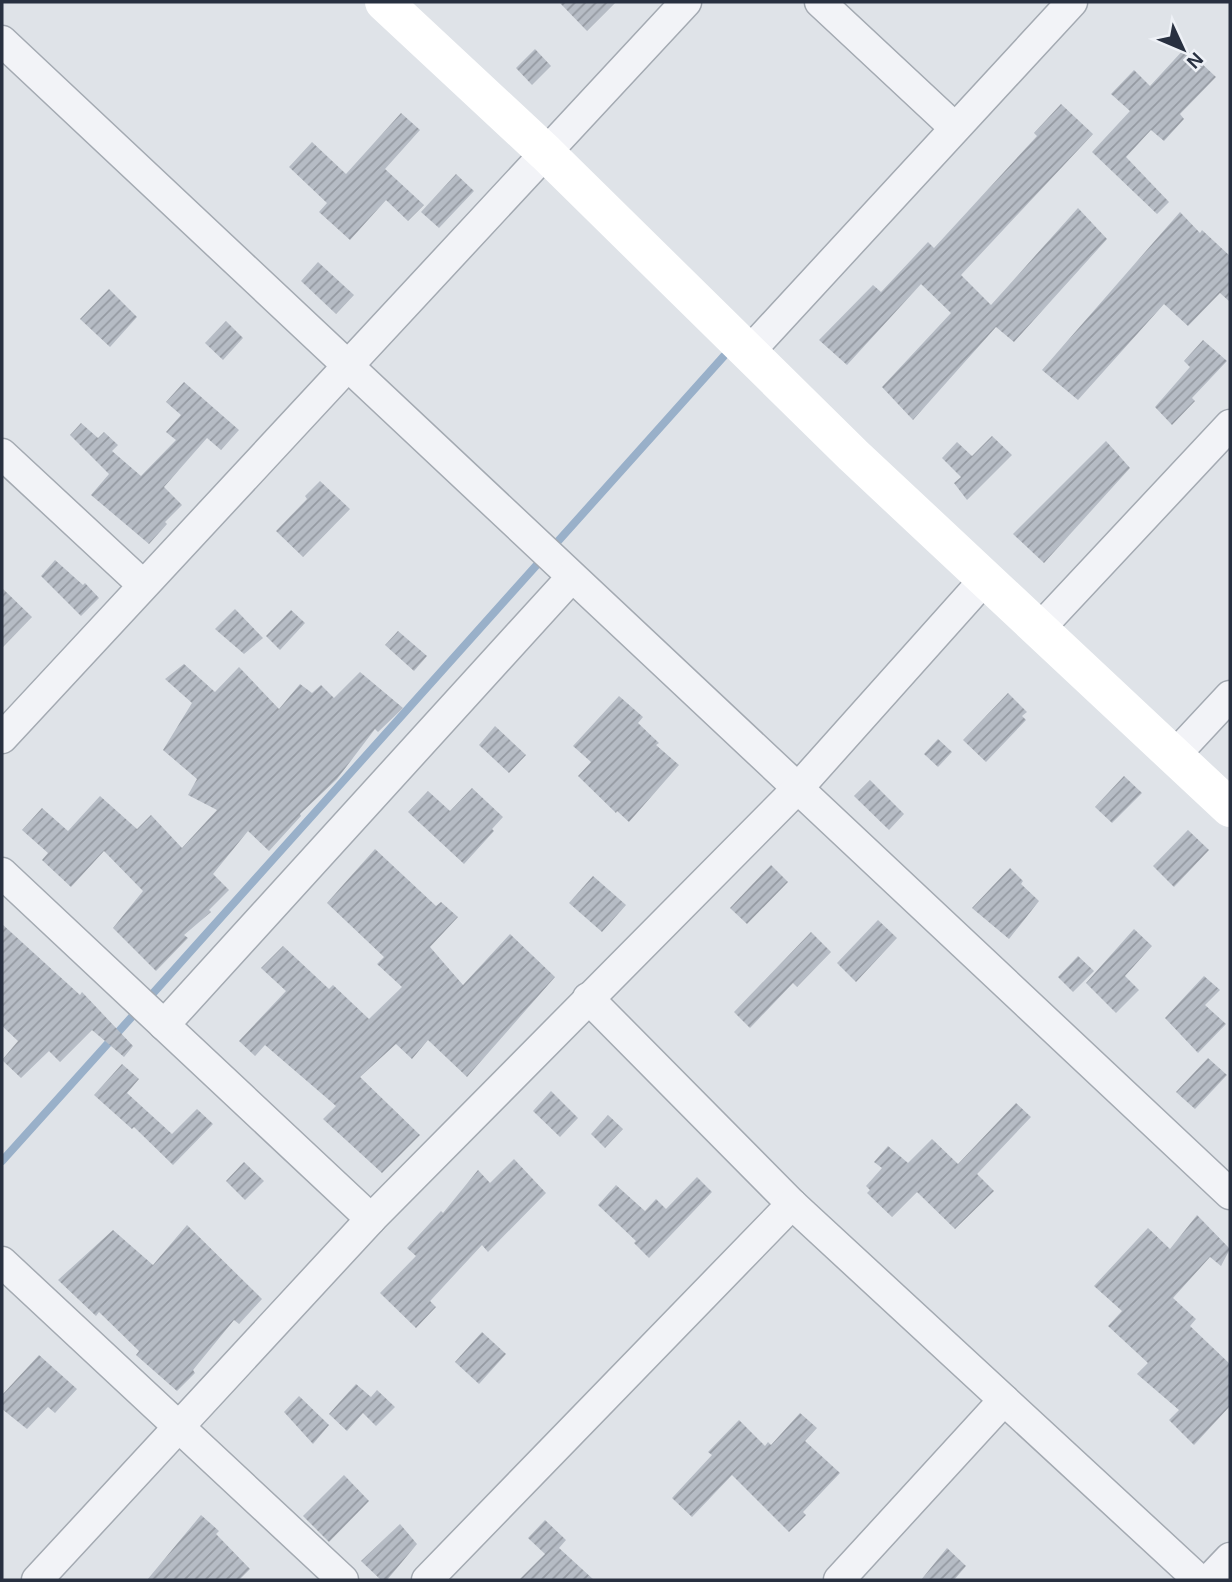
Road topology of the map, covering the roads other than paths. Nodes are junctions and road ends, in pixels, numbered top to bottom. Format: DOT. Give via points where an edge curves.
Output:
graph roads {
  1 [pos="384,2"];
  2 [pos="686,2"];
  3 [pos="820,2"];
  4 [pos="1072,2"];
  5 [pos="2,41"];
  6 [pos="955,128"];
  7 [pos="545,153"];
  8 [pos="748,353"];
  9 [pos="348,366"];
  10 [pos="1230,425"];
  11 [pos="2,454"];
  12 [pos="572,577"];
  13 [pos="985,579"];
  14 [pos="144,585"];
  15 [pos="1039,629"];
  16 [pos="1230,696"];
  17 [pos="2,737"];
  18 [pos="1175,755"];
  19 [pos="799,787"];
  20 [pos="1230,808"];
  21 [pos="2,873"];
  22 [pos="588,998"];
  23 [pos="164,1025"];
  24 [pos="1230,1194"];
  25 [pos="792,1204"];
  26 [pos="371,1219"];
  27 [pos="2,1262"];
  28 [pos="1004,1400"];
  29 [pos="179,1427"];
  30 [pos="1230,1558"];
  31 [pos="37,1580"];
  32 [pos="343,1580"];
  33 [pos="427,1580"];
  34 [pos="839,1580"];
  35 [pos="1199,1580"];
  36 [pos="1209,1580"];
  1 -- 7 [label="street"];
  2 -- 7 [label="street"];
  3 -- 6 [label="street"];
  4 -- 6 [label="street"];
  5 -- 9 [label="street"];
  6 -- 8 [label="street"];
  7 -- 8 [label="street"];
  7 -- 9 [label="street"];
  8 -- 13 [label="street"];
  9 -- 12 [label="street"];
  9 -- 14 [label="street"];
  10 -- 15 [label="street"];
  11 -- 14 [label="street"];
  12 -- 19 [label="street"];
  12 -- 23 [label="street"];
  13 -- 15 [label="street"];
  13 -- 19 [label="street"];
  14 -- 17 [label="street"];
  15 -- 18 [label="street"];
  16 -- 18 [label="street"];
  18 -- 20 [label="street"];
  19 -- 22 [label="street"];
  19 -- 24 [label="street"];
  21 -- 23 [label="street"];
  22 -- 25 [label="street"];
  22 -- 26 [label="street"];
  23 -- 26 [label="street"];
  25 -- 28 [label="street"];
  25 -- 33 [label="street"];
  26 -- 29 [label="street"];
  27 -- 29 [label="street"];
  28 -- 34 [label="street"];
  28 -- 35 [label="street"];
  29 -- 31 [label="street"];
  29 -- 32 [label="street"];
  30 -- 36 [label="street"];
}
